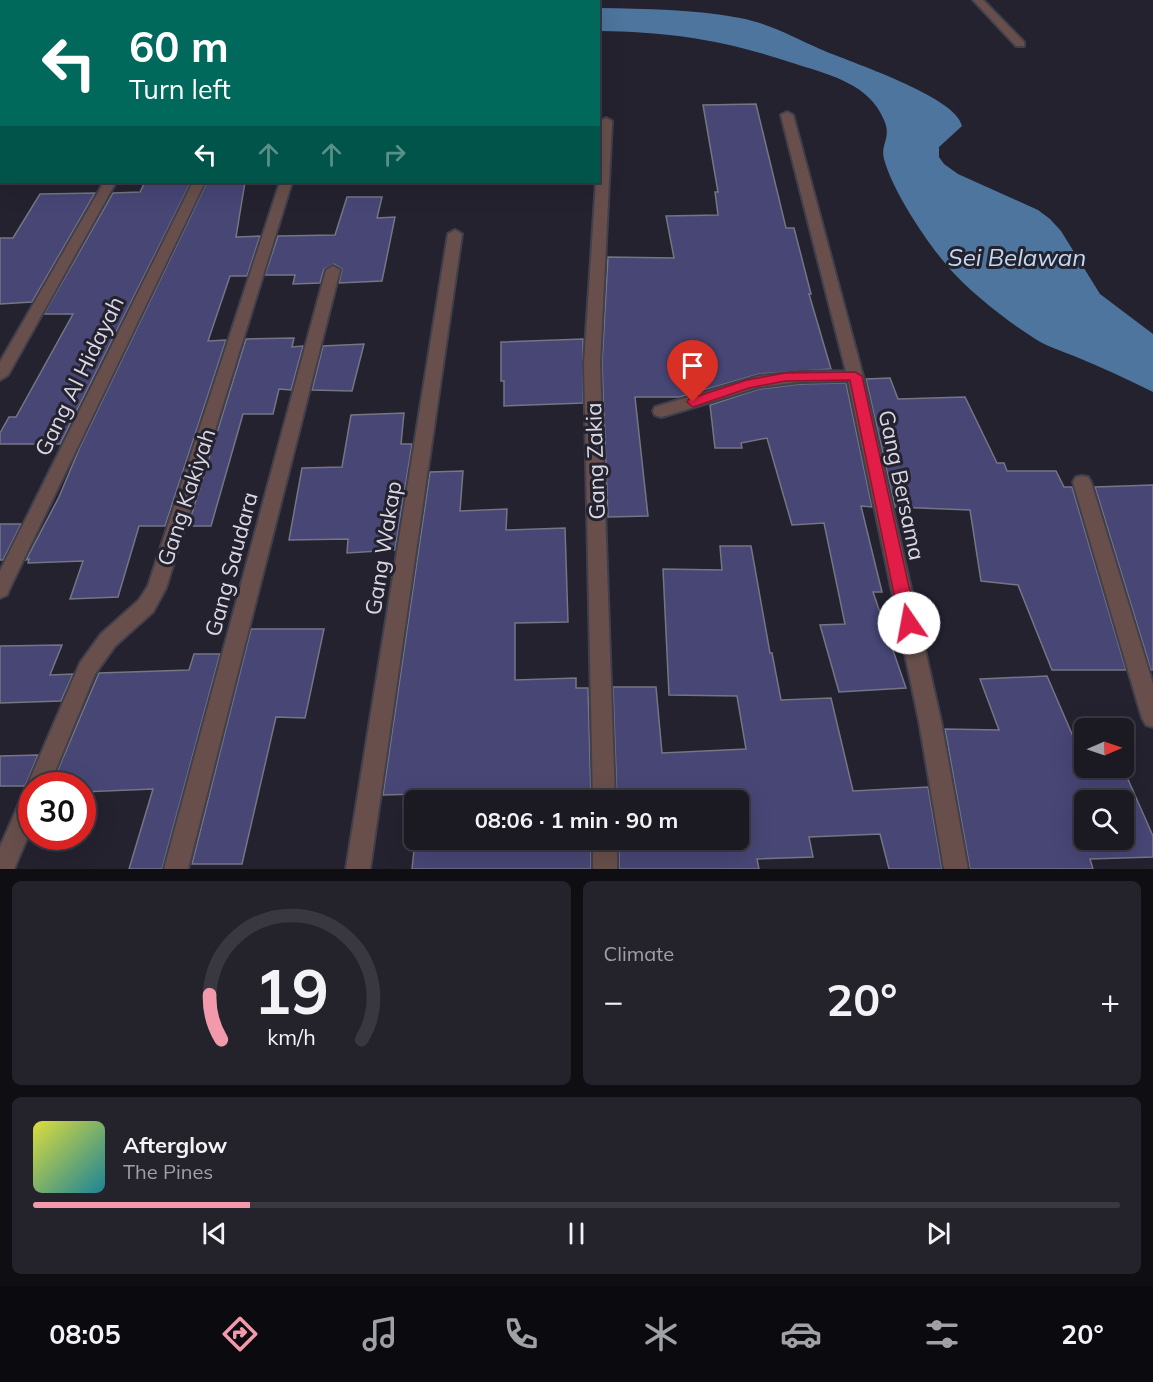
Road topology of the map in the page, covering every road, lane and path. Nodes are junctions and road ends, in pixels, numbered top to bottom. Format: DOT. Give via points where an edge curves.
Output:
graph roads {
  1 [pos="978,0"];
  2 [pos="1020,44"];
  3 [pos="787,115"];
  4 [pos="606,121"];
  5 [pos="109,183"];
  6 [pos="199,183"];
  7 [pos="286,183"];
  8 [pos="455,234"];
  9 [pos="333,270"];
  10 [pos="0,375"];
  11 [pos="855,376"];
  12 [pos="661,411"];
  13 [pos="1082,482"];
  14 [pos="0,590"];
  15 [pos="1153,718"];
  16 [pos="44,772"];
  17 [pos="604,790"];
  18 [pos="18,833"];
  19 [pos="605,850"];
  20 [pos="2,869"];
  21 [pos="176,869"];
  22 [pos="358,869"];
  23 [pos="605,869"];
  24 [pos="956,869"];
  1 -- 2 [label="street"];
  3 -- 11 [label="street, Gang Bersama"];
  4 -- 17 [label="street, Gang Zakia" via="592,364"];
  5 -- 10 [label="street"];
  6 -- 14 [label="street, Gang Al Hidayah"];
  7 -- 16 [label="street, Gang Kakiyah" via="157,588 146,606 108,640 87,669"];
  8 -- 22 [label="street, Gang Wakap"];
  9 -- 21 [label="street, Gang Saudara"];
  11 -- 12 [label="street" via="785,377 747,384"];
  11 -- 24 [label="street, Gang Bersama" via="930,721"];
  13 -- 15 [label="street"];
  18 -- 20 [label="street"];
  19 -- 23 [label="street"];
}
